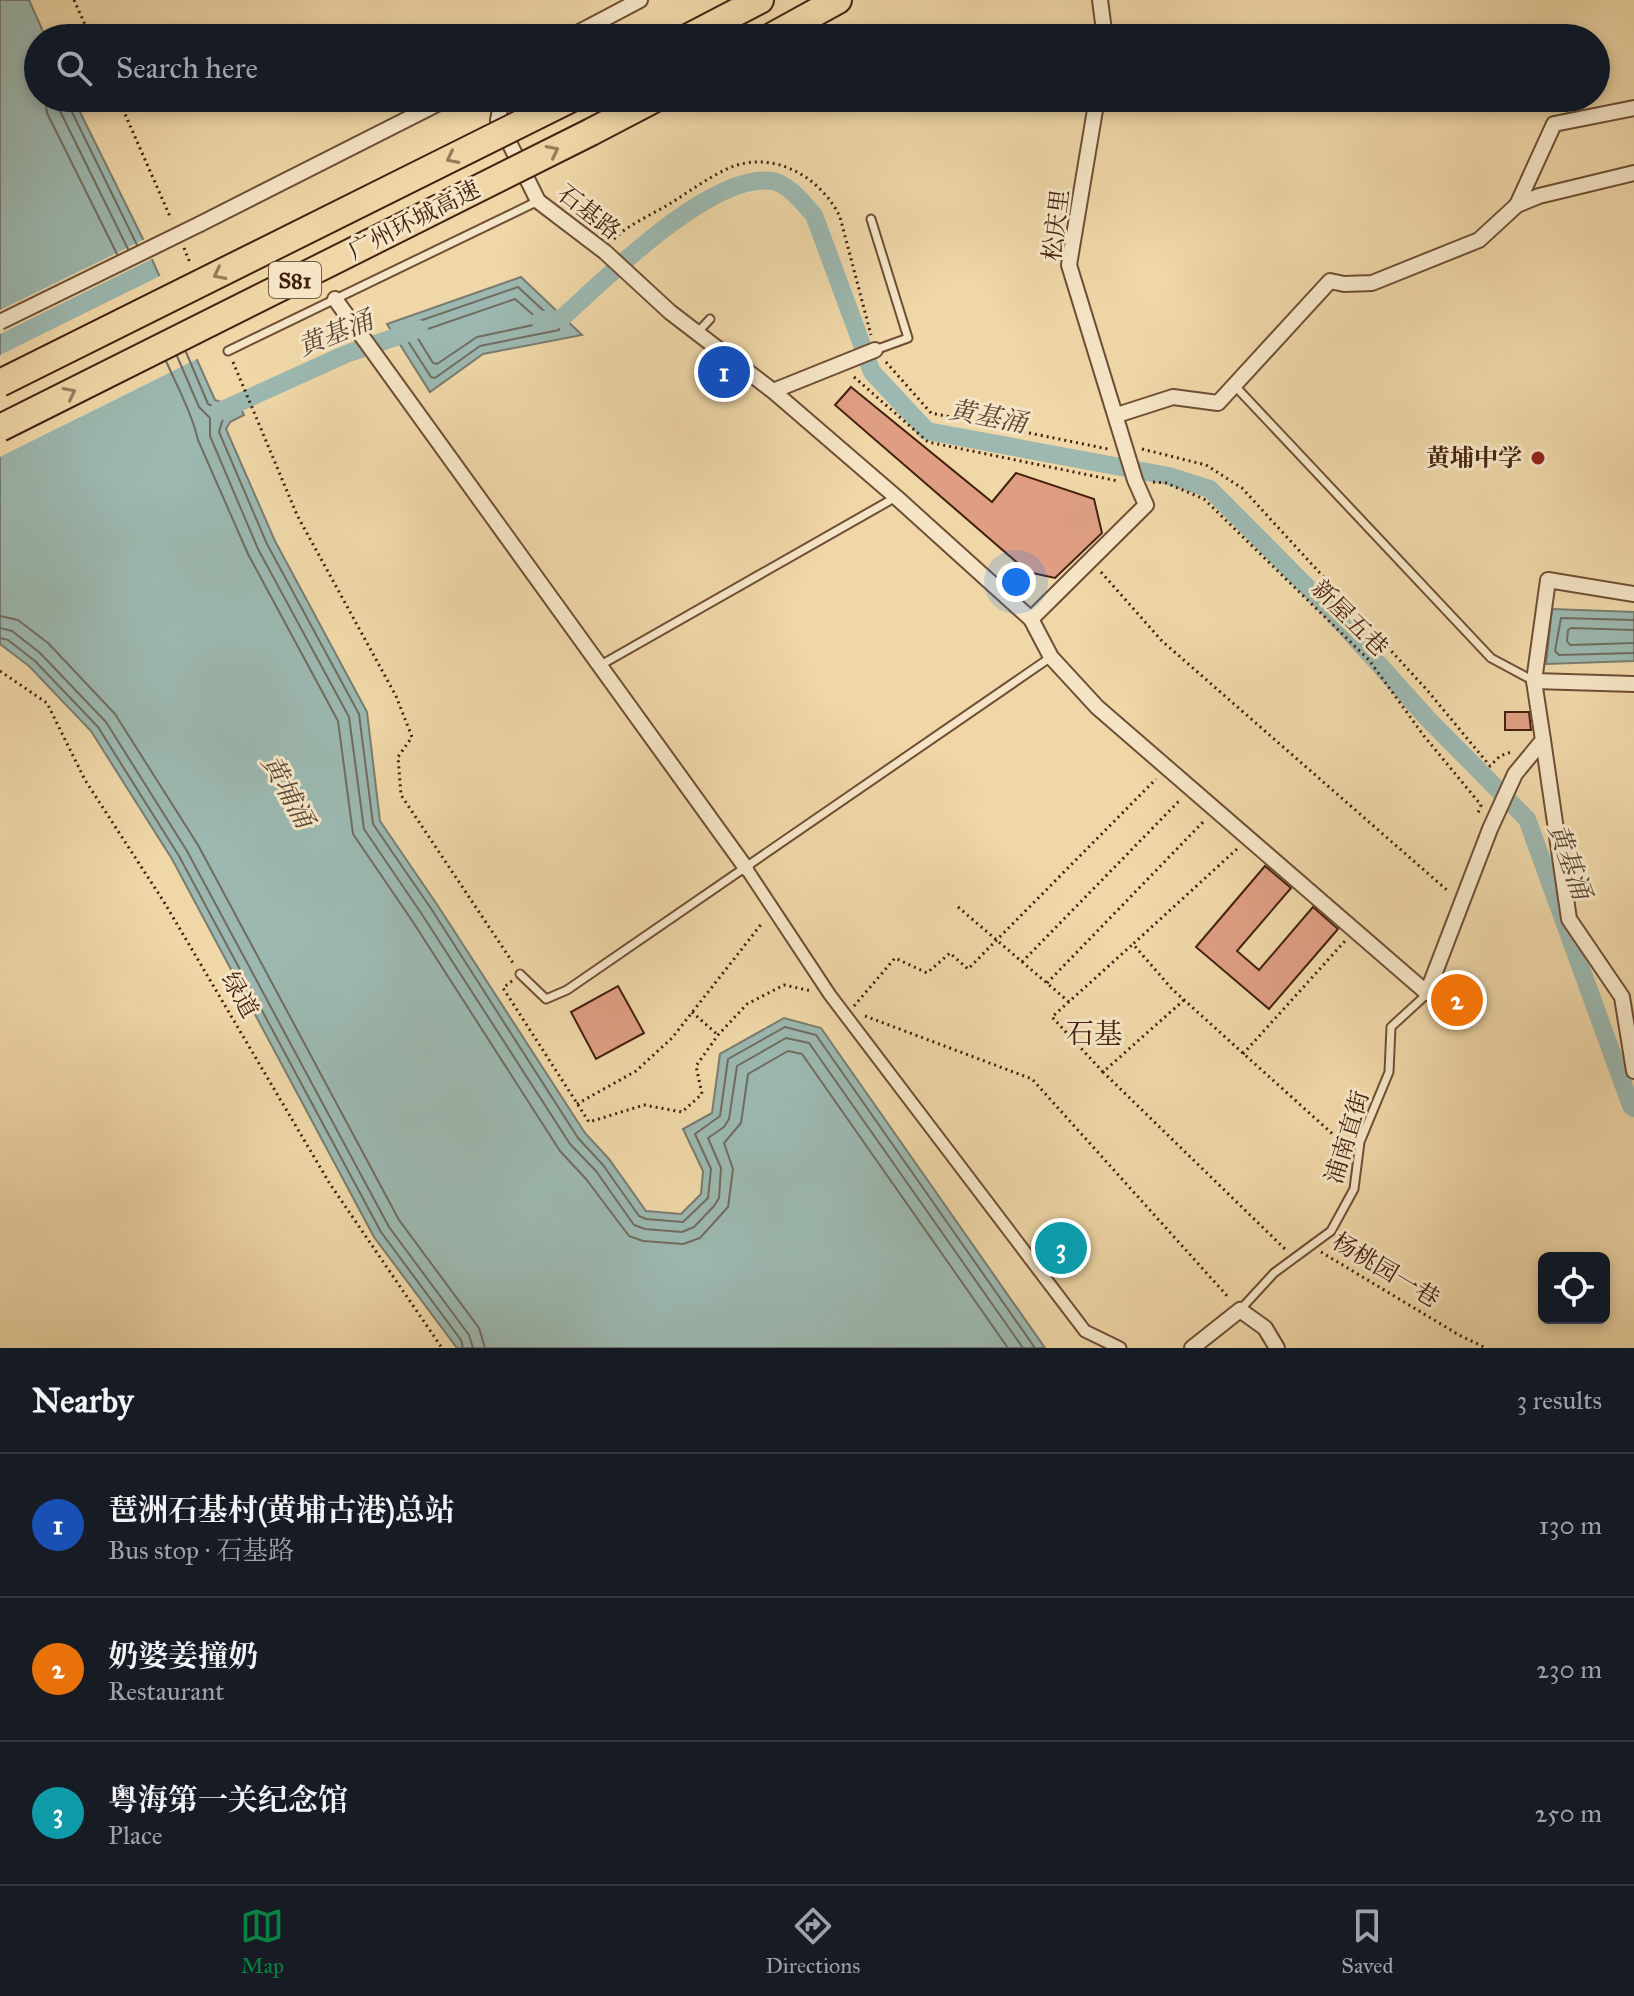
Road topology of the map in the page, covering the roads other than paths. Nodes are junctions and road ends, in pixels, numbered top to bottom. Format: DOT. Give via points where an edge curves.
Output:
graph roads {
  1 [pos="640,0"];
  2 [pos="760,0"];
  3 [pos="838,0"];
  4 [pos="1100,0"];
  5 [pos="595,24"];
  6 [pos="714,24"];
  7 [pos="794,24"];
  8 [pos="1103,24"];
  9 [pos="1634,108"];
  10 [pos="421,112"];
  11 [pos="499,112"];
  12 [pos="544,112"];
  13 [pos="628,112"];
  14 [pos="1095,112"];
  15 [pos="1634,173"];
  16 [pos="538,201"];
  17 [pos="1517,205"];
  18 [pos="871,219"];
  19 [pos="335,299"];
  20 [pos="710,319"];
  21 [pos="0,322"];
  22 [pos="697,334"];
  23 [pos="875,350"];
  24 [pos="228,351"];
  25 [pos="0,383"];
  26 [pos="1235,386"];
  27 [pos="773,391"];
  28 [pos="1117,415"];
  29 [pos="0,428"];
  30 [pos="896,497"];
  31 [pos="1634,594"];
  32 [pos="1031,619"];
  33 [pos="1051,657"];
  34 [pos="599,666"];
  35 [pos="1534,681"];
  36 [pos="1634,684"];
  37 [pos="1543,740"];
  38 [pos="746,868"];
  39 [pos="520,974"];
  40 [pos="1427,993"];
  41 [pos="1634,1071"];
  42 [pos="1240,1310"];
  43 [pos="1120,1348"];
  44 [pos="1192,1348"];
  45 [pos="1277,1348"];
  1 -- 5 [label="street"];
  2 -- 6 [label="highway"];
  3 -- 7 [label="highway"];
  4 -- 8 [label="street"];
  9 -- 17 [label="street" via="1554,124"];
  10 -- 21 [label="street, bridge"];
  11 -- 16 [label="street, 石基路" via="498,120"];
  12 -- 25 [label="highway, 广州环城高速 / S81, one-way, bridge"];
  29 -- 13 [label="highway, 广州环城高速 / S81, one-way, bridge"];
  14 -- 28 [label="street, 松庆里" via="1069,265"];
  15 -- 17 [label="street"];
  16 -- 19 [label="lane"];
  16 -- 22 [label="street, 石基路"];
  17 -- 26 [label="street" via="1479,240 1372,283 1330,281"];
  18 -- 23 [label="lane" via="908,338"];
  19 -- 24 [label="lane"];
  19 -- 34 [label="street"];
  20 -- 22 [label="lane"];
  22 -- 27 [label="street, 石基路"];
  23 -- 27 [label="street"];
  26 -- 28 [label="street" via="1218,403 1173,397"];
  26 -- 35 [label="lane" via="1491,658"];
  27 -- 30 [label="street, 石基路"];
  28 -- 32 [label="street, 松庆里" via="1146,505"];
  30 -- 32 [label="street, 石基路"];
  30 -- 34 [label="lane"];
  31 -- 35 [label="street" via="1548,580"];
  32 -- 33 [label="street"];
  33 -- 38 [label="lane"];
  33 -- 40 [label="street" via="1097,707"];
  34 -- 38 [label="street"];
  35 -- 36 [label="street"];
  35 -- 37 [label="street"];
  37 -- 40 [label="street" via="1515,774"];
  37 -- 41 [label="street" via="1569,919 1622,997"];
  38 -- 39 [label="lane" via="567,990 546,999"];
  38 -- 43 [label="street" via="838,1006 1085,1331"];
  40 -- 42 [label="lane, 浦南直街" via="1391,1027 1389,1072 1360,1142 1354,1189 1331,1231 1274,1273"];
  42 -- 44 [label="street"];
  42 -- 45 [label="street" via="1265,1328"];
}
